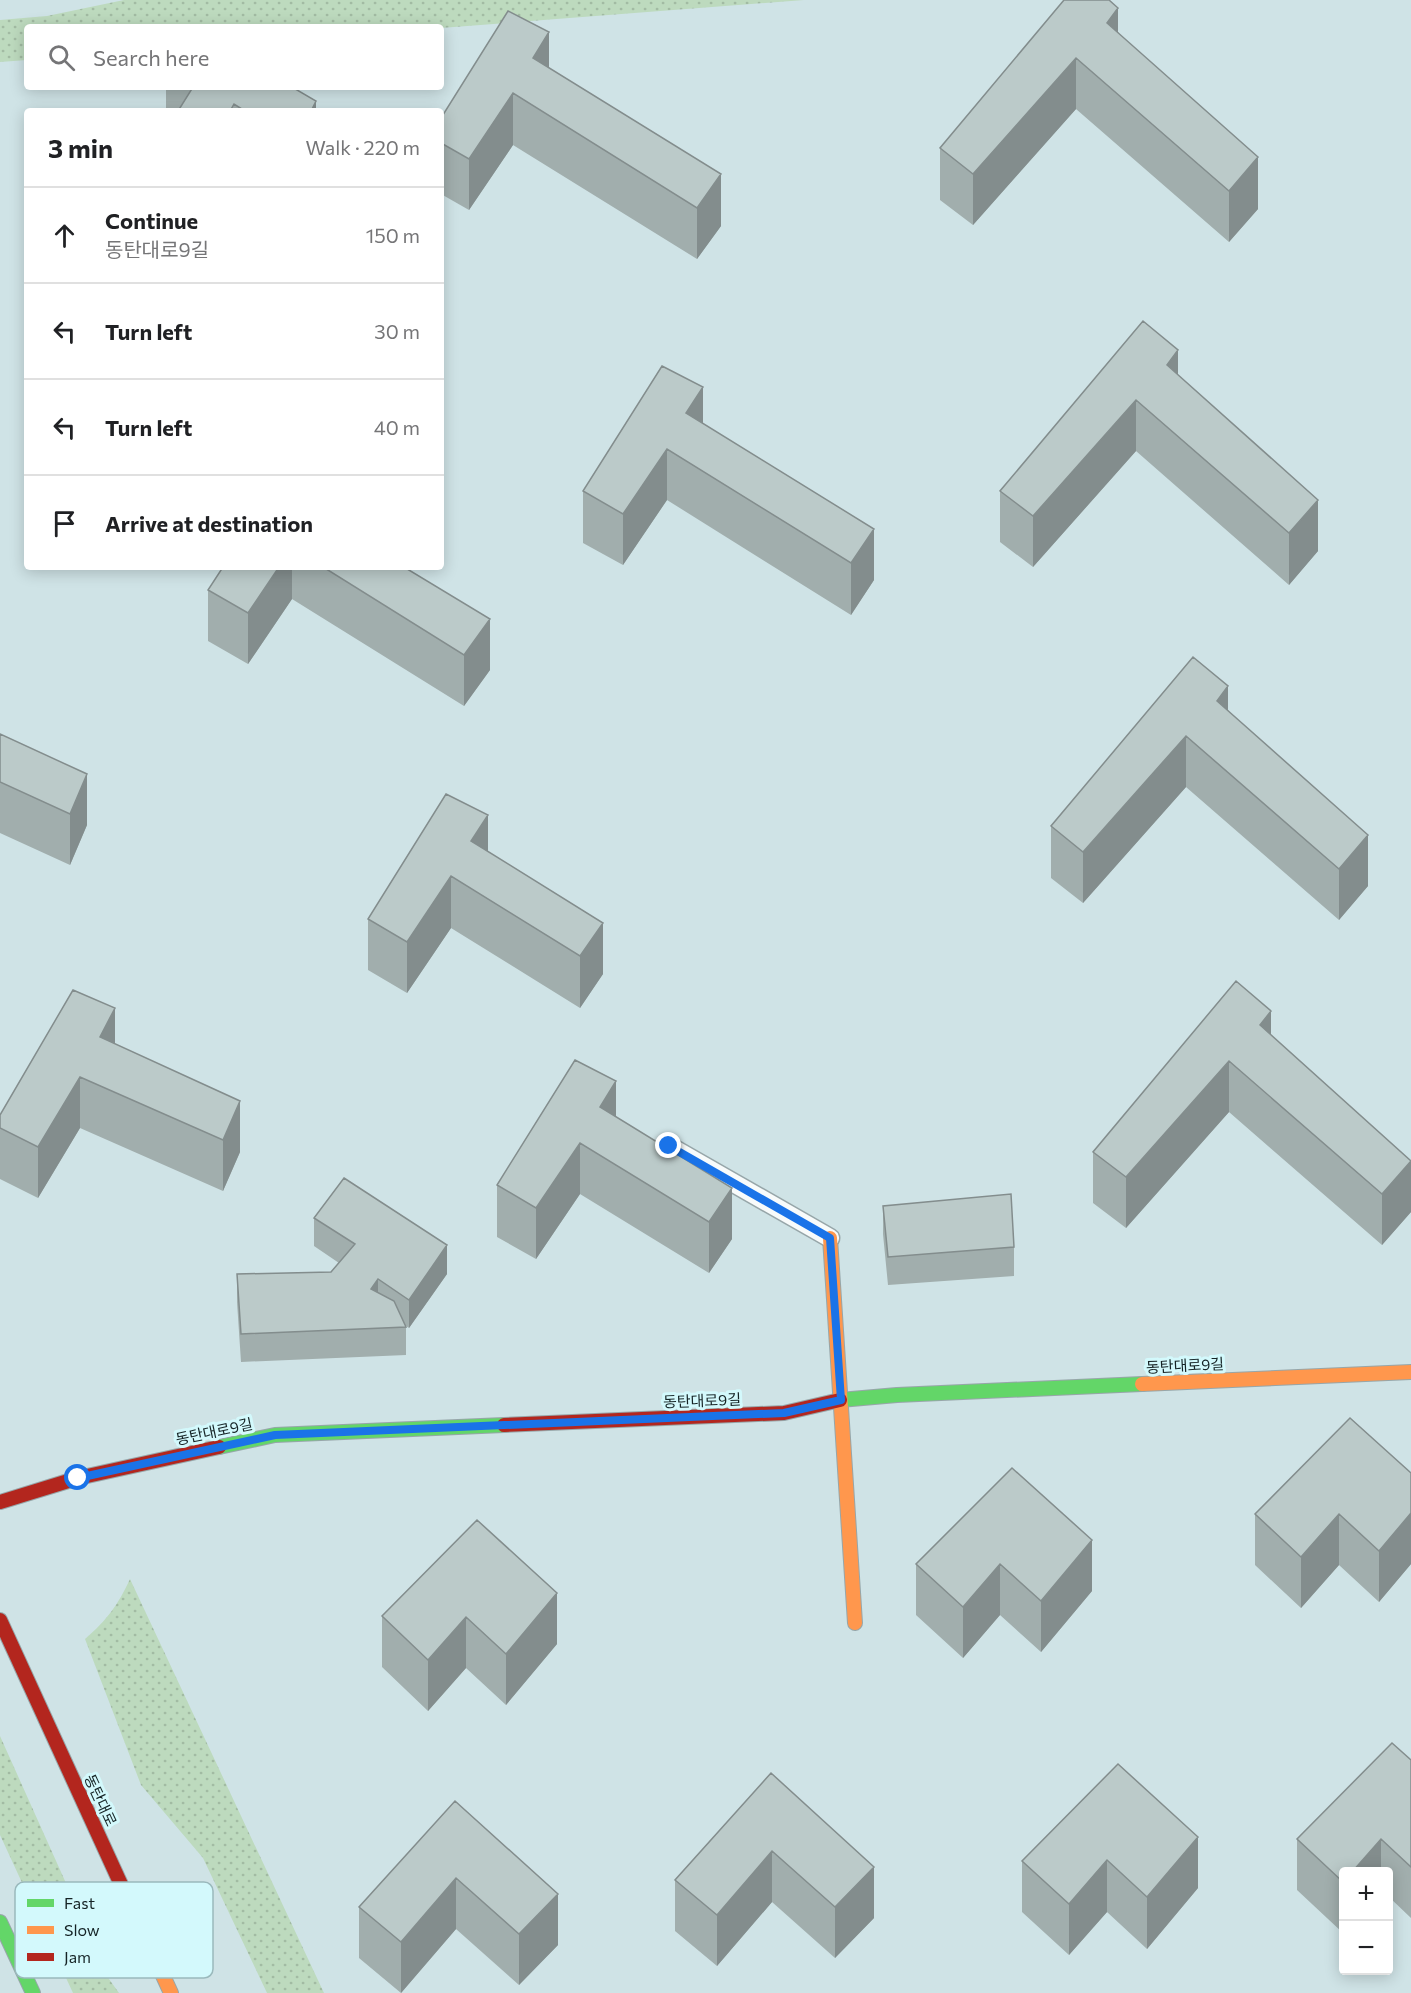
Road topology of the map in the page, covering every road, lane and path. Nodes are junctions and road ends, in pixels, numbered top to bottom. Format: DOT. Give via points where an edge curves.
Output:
graph roads {
  1 [pos="669,1146"];
  2 [pos="830,1238"];
  3 [pos="1411,1372"];
  4 [pos="841,1400"];
  5 [pos="0,1502"];
  6 [pos="0,1620"];
  7 [pos="855,1623"];
  8 [pos="120,1882"];
  9 [pos="0,1922"];
  10 [pos="15,1954"];
  11 [pos="26,1978"];
  12 [pos="164,1978"];
  13 [pos="33,1993"];
  14 [pos="171,1993"];
  1 -- 2 [label="lane"];
  2 -- 4 [label="street"];
  3 -- 4 [label="street, 동탄대로9길"];
  4 -- 5 [label="street, 동탄대로9길" via="784,1413 275,1435 78,1478"];
  4 -- 7 [label="street"];
  6 -- 8 [label="street, 동탄대로"];
  9 -- 10 [label="street"];
  11 -- 13 [label="street"];
  12 -- 14 [label="street, 동탄대로"];
}
